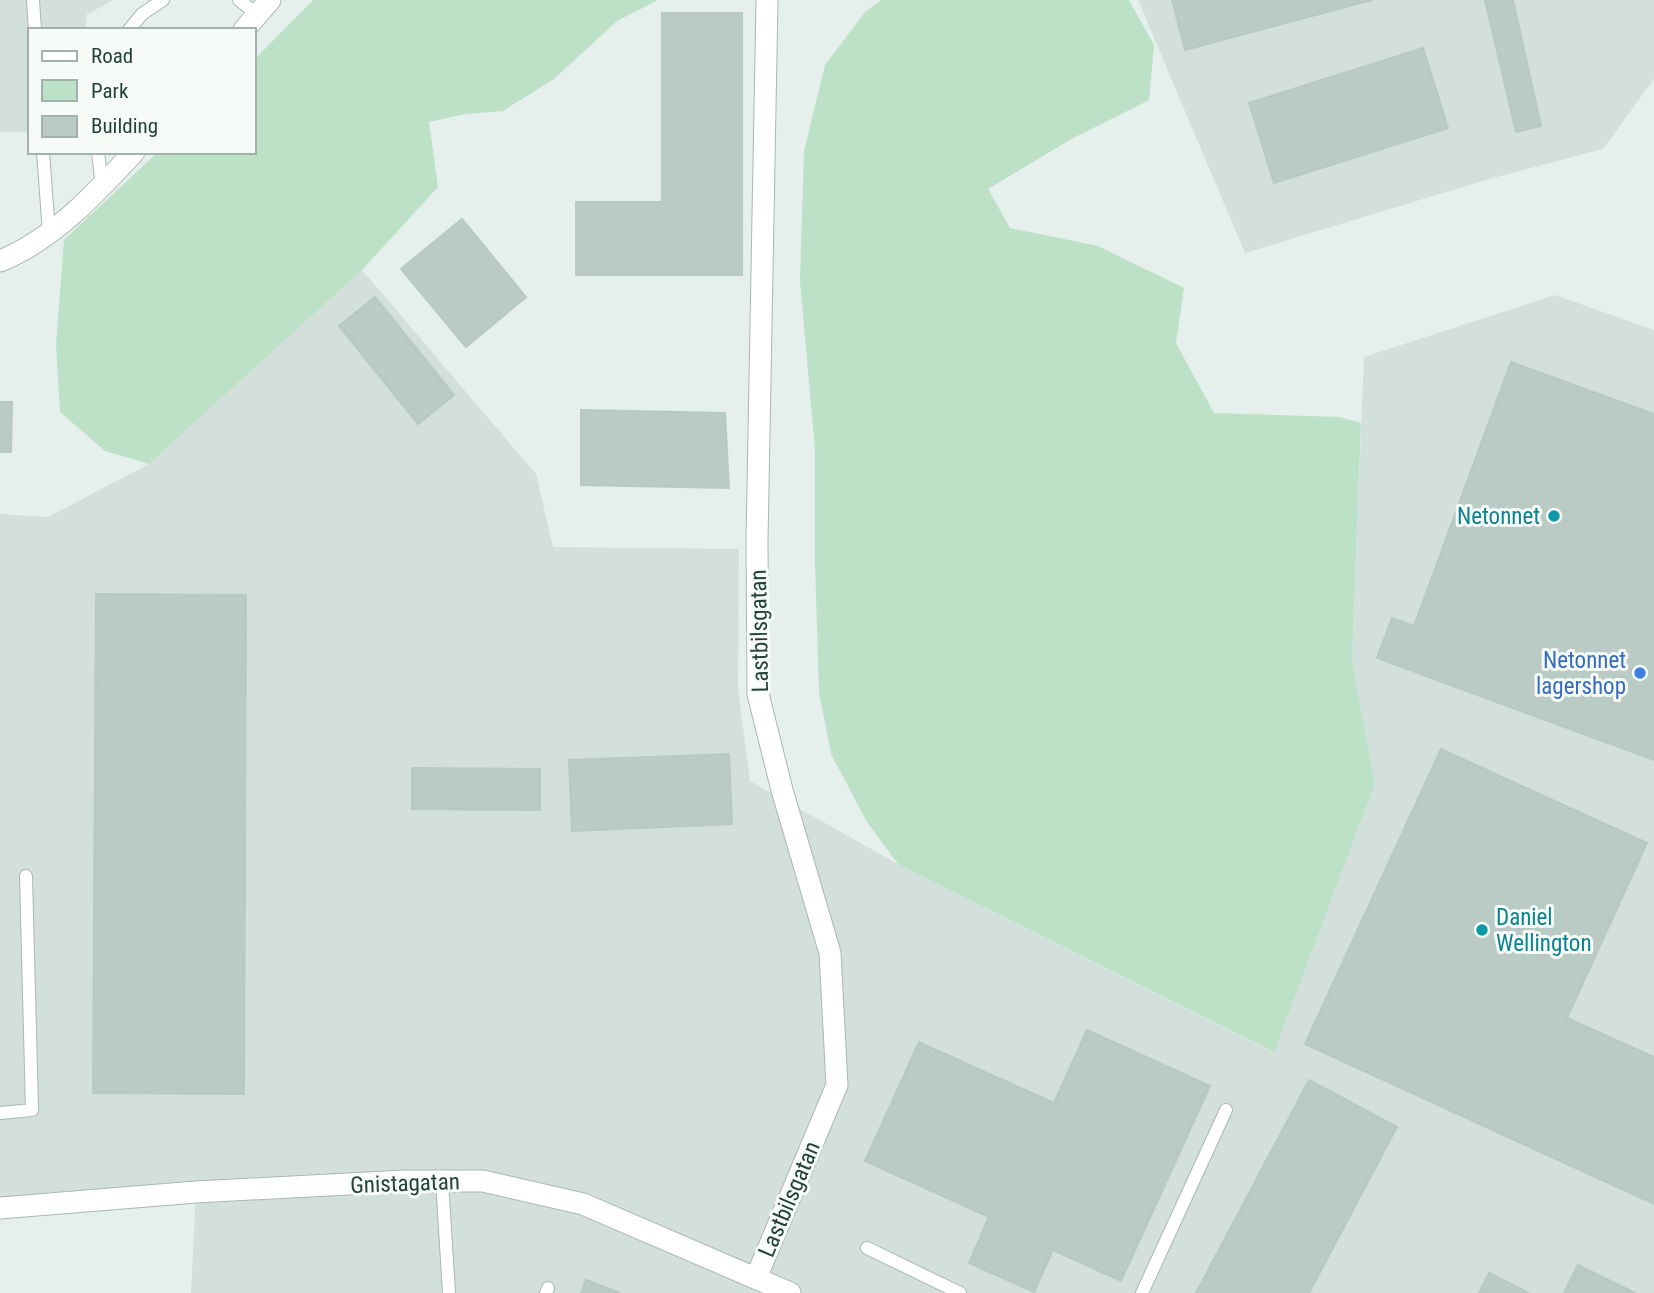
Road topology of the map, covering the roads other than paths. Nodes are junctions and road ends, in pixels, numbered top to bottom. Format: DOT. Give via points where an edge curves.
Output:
graph roads {
  1 [pos="33,0"];
  2 [pos="163,0"];
  3 [pos="239,0"];
  4 [pos="766,0"];
  5 [pos="257,15"];
  6 [pos="35,28"];
  7 [pos="131,28"];
  8 [pos="43,154"];
  9 [pos="97,154"];
  10 [pos="132,154"];
  11 [pos="102,187"];
  12 [pos="48,233"];
  13 [pos="0,261"];
  14 [pos="26,876"];
  15 [pos="1226,1110"];
  16 [pos="0,1113"];
  17 [pos="442,1181"];
  18 [pos="0,1208"];
  19 [pos="867,1248"];
  20 [pos="756,1278"];
  21 [pos="449,1293"];
  22 [pos="790,1293"];
  23 [pos="961,1293"];
  24 [pos="1142,1293"];
  1 -- 6 [label="lane"];
  2 -- 7 [label="lane"];
  3 -- 5 [label="lane"];
  4 -- 20 [label="street, Lastbilsgatan" via="758,694 830,953 837,1085"];
  8 -- 12 [label="lane"];
  9 -- 11 [label="lane"];
  10 -- 11 [label="street"];
  11 -- 12 [label="street"];
  12 -- 13 [label="street"];
  14 -- 16 [label="lane" via="32,1110"];
  15 -- 24 [label="lane"];
  17 -- 18 [label="street, Gnistagatan"];
  17 -- 20 [label="street, Gnistagatan" via="484,1181 583,1204"];
  17 -- 21 [label="lane"];
  19 -- 23 [label="lane"];
  20 -- 22 [label="street, Gnistagatan"];
}
